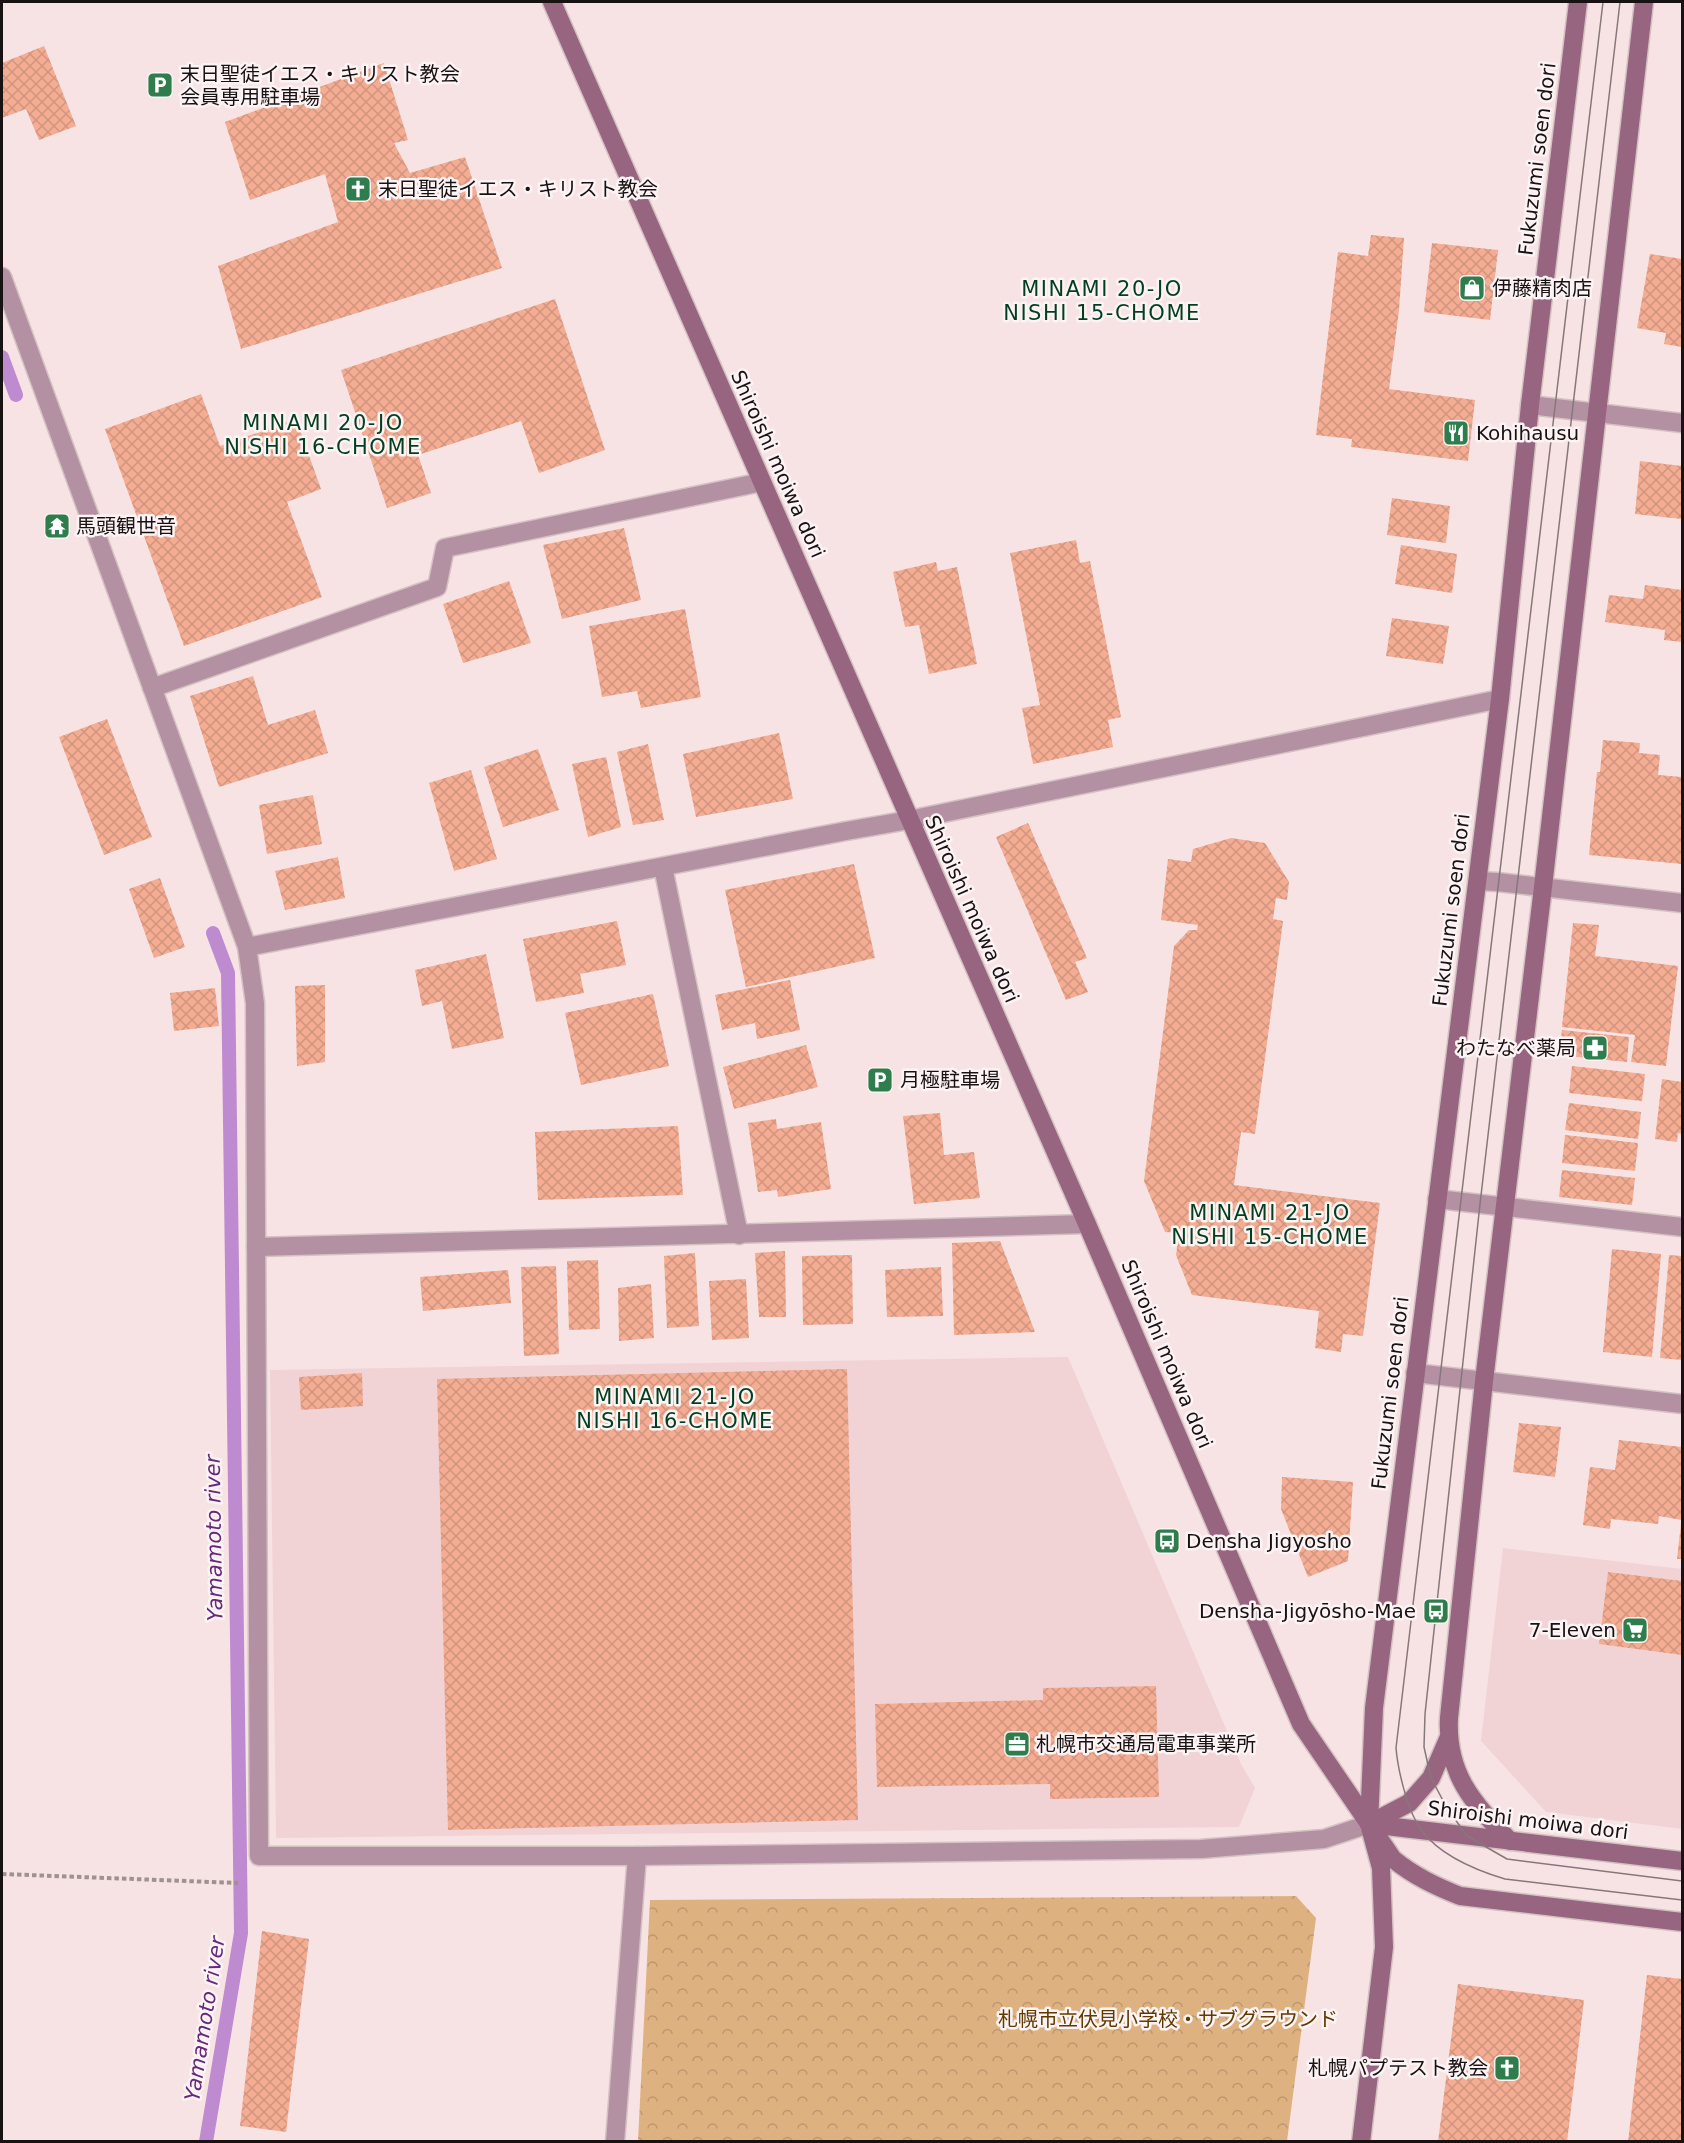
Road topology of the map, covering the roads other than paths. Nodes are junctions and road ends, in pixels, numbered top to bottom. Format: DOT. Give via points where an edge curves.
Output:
graph roads {
  1 [pos="552,2"];
  2 [pos="1578,2"];
  3 [pos="1644,2"];
  4 [pos="2,277"];
  5 [pos="1530,405"];
  6 [pos="1597,413"];
  7 [pos="1683,423"];
  8 [pos="762,482"];
  9 [pos="152,688"];
  10 [pos="1500,699"];
  11 [pos="909,820"];
  12 [pos="663,867"];
  13 [pos="1478,881"];
  14 [pos="1543,887"];
  15 [pos="1683,903"];
  16 [pos="247,947"];
  17 [pos="1437,1199"];
  18 [pos="1505,1207"];
  19 [pos="1087,1224"];
  20 [pos="1683,1227"];
  21 [pos="739,1235"];
  22 [pos="256,1247"];
  23 [pos="1415,1372"];
  24 [pos="1484,1381"];
  25 [pos="1683,1404"];
  26 [pos="1448,1739"];
  27 [pos="1369,1824"];
  28 [pos="1509,1841"];
  29 [pos="637,1856"];
  30 [pos="1683,1861"];
  31 [pos="1683,1922"];
  32 [pos="615,2142"];
  33 [pos="1361,2142"];
  1 -- 8 [label="street, Shiroishi moiwa dori"];
  2 -- 5 [label="street, Fukuzumi soen dori"];
  3 -- 6 [label="street"];
  4 -- 9 [label="street"];
  5 -- 6 [label="street"];
  5 -- 10 [label="street, Fukuzumi soen dori"];
  6 -- 7 [label="street"];
  6 -- 14 [label="street"];
  8 -- 9 [label="street" via="445,548 437,587"];
  8 -- 11 [label="street, Shiroishi moiwa dori"];
  9 -- 16 [label="street"];
  10 -- 11 [label="street"];
  10 -- 13 [label="street, Fukuzumi soen dori"];
  11 -- 12 [label="street"];
  11 -- 19 [label="street, Shiroishi moiwa dori"];
  12 -- 16 [label="street"];
  12 -- 21 [label="street"];
  13 -- 14 [label="street"];
  13 -- 17 [label="street, Fukuzumi soen dori"];
  14 -- 15 [label="street"];
  14 -- 18 [label="street"];
  16 -- 22 [label="street" via="255,1003"];
  17 -- 18 [label="street"];
  17 -- 23 [label="street, Fukuzumi soen dori"];
  18 -- 20 [label="street"];
  18 -- 24 [label="street"];
  19 -- 21 [label="street"];
  19 -- 27 [label="street, Shiroishi moiwa dori" via="1301,1724"];
  21 -- 22 [label="street"];
  22 -- 29 [label="street" via="259,1856"];
  23 -- 24 [label="street"];
  23 -- 27 [label="street, Fukuzumi soen dori" via="1374,1708"];
  24 -- 25 [label="street"];
  24 -- 26 [label="street"];
  26 -- 27 [label="street" via="1431,1778 1409,1803"];
  26 -- 28 [label="street" via="1458,1776 1478,1808"];
  27 -- 28 [label="street, Shiroishi moiwa dori"];
  27 -- 29 [label="street" via="1324,1839 1201,1849"];
  27 -- 31 [label="street, Shiroishi moiwa dori" via="1393,1858 1408,1870 1460,1896"];
  27 -- 33 [label="street, Fukuzumi soen dori" via="1381,1868 1384,1947"];
  28 -- 30 [label="street, Shiroishi moiwa dori"];
  29 -- 32 [label="street"];
}
